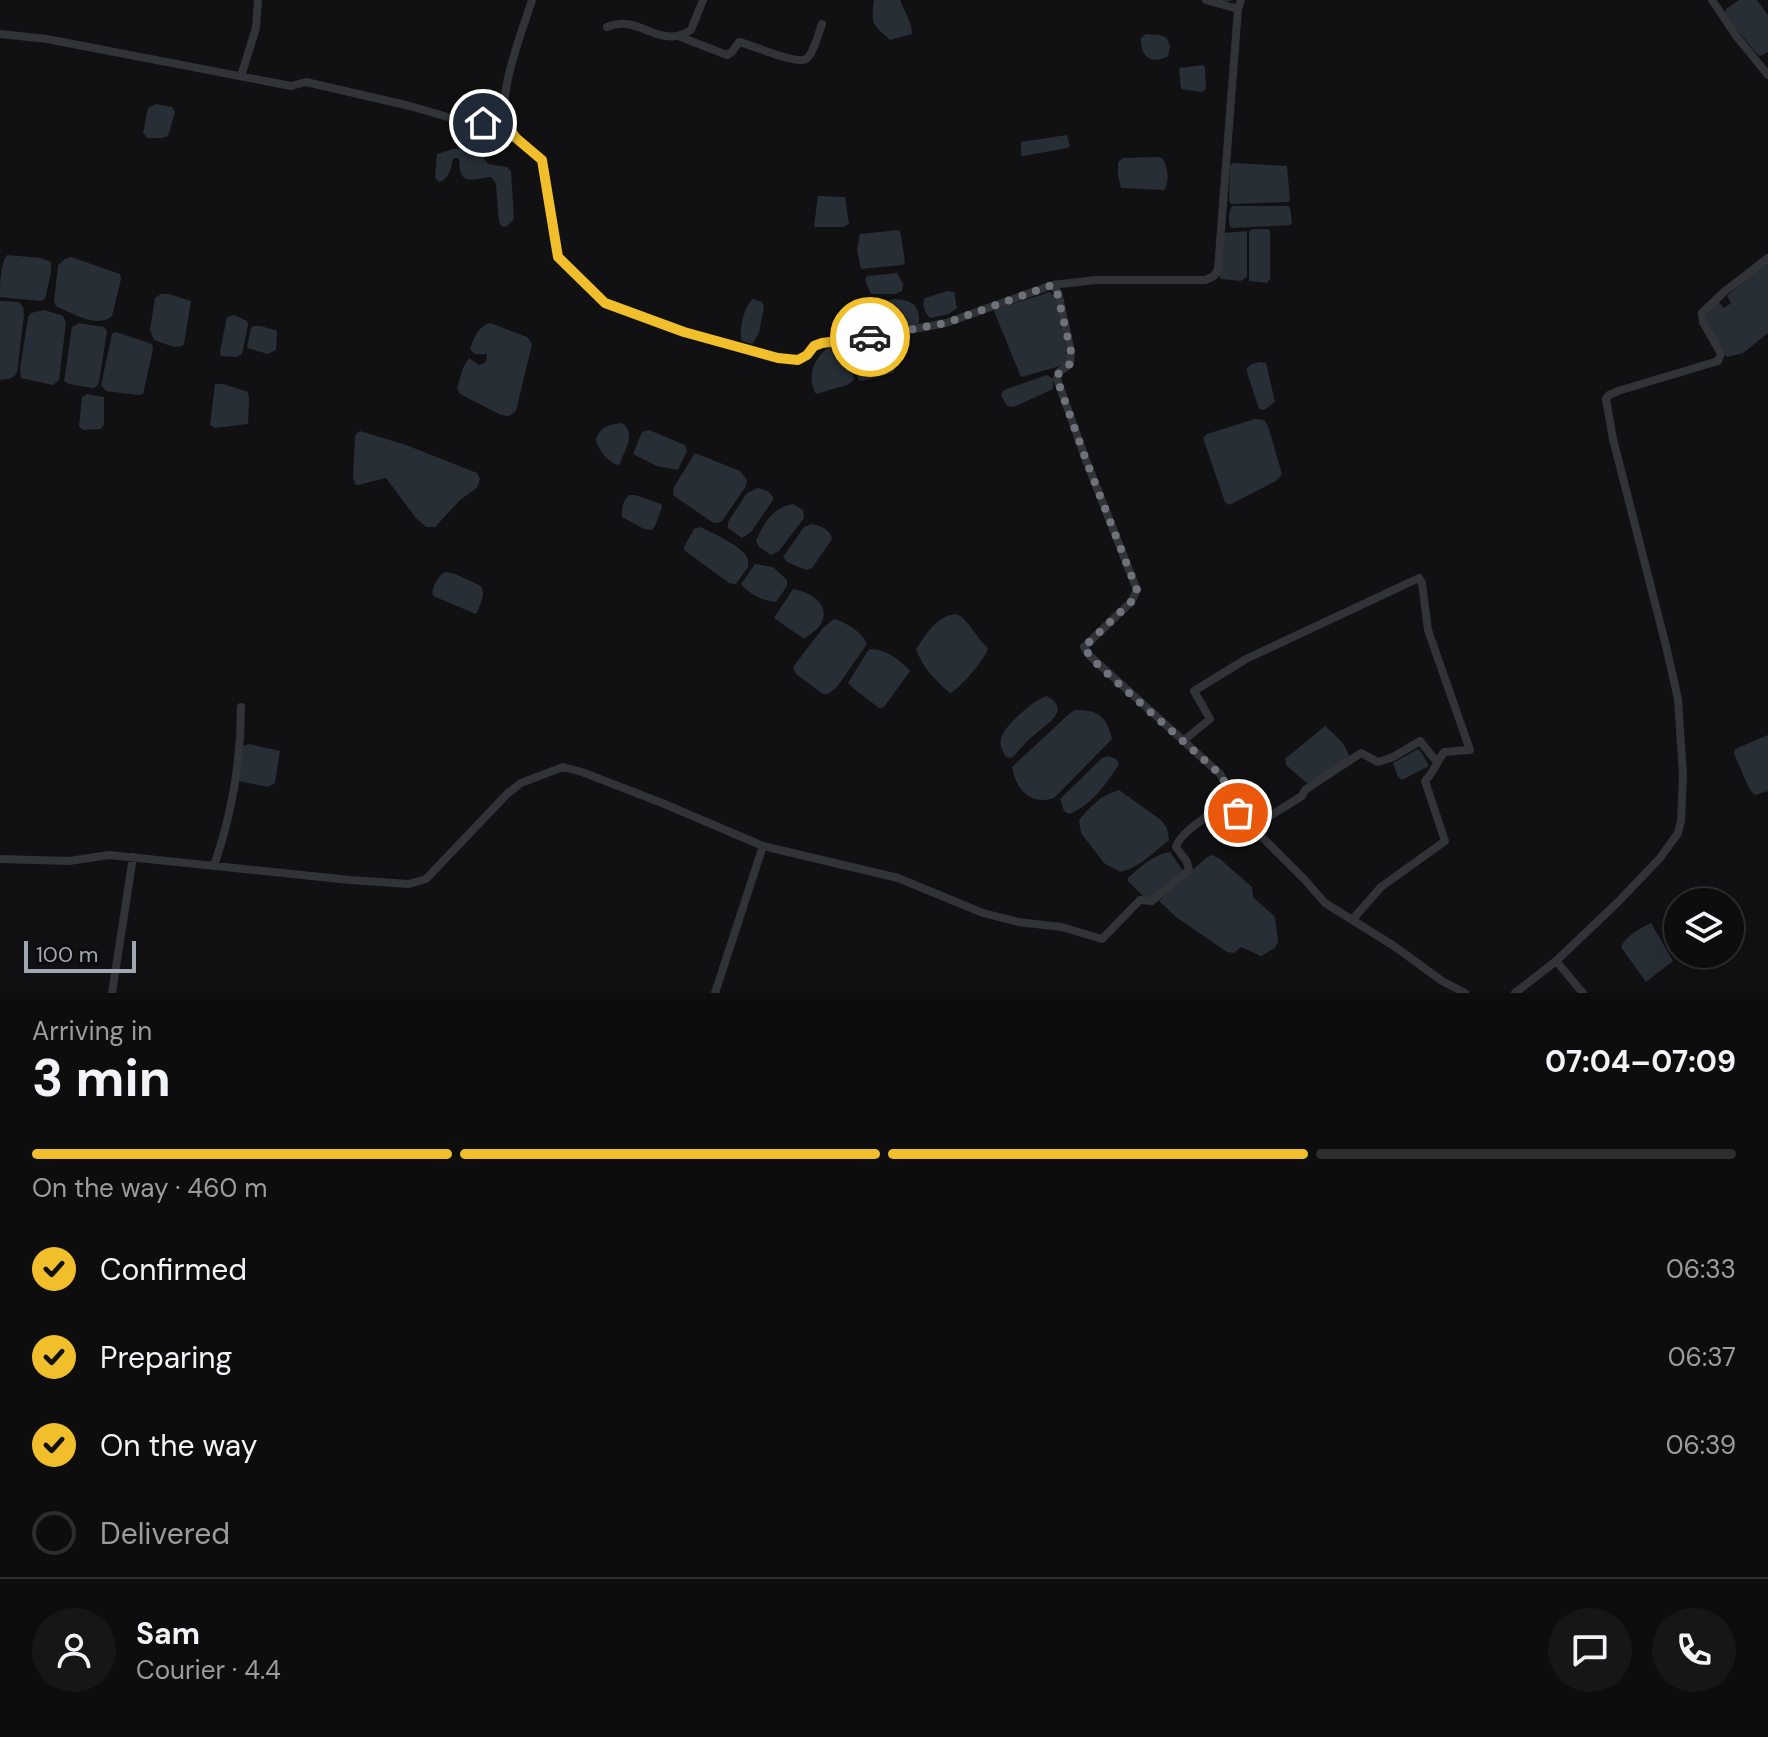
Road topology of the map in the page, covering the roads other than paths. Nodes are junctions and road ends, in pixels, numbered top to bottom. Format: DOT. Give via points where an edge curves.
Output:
graph roads {
  1 [pos="258,0"];
  2 [pos="532,0"];
  3 [pos="703,0"];
  4 [pos="1206,0"];
  5 [pos="1712,0"];
  6 [pos="1240,4"];
  7 [pos="822,24"];
  8 [pos="607,27"];
  9 [pos="0,34"];
  10 [pos="678,36"];
  11 [pos="1768,75"];
  12 [pos="241,76"];
  13 [pos="508,127"];
  14 [pos="1768,258"];
  15 [pos="1052,285"];
  16 [pos="241,707"];
  17 [pos="1183,741"];
  18 [pos="1437,762"];
  19 [pos="1229,801"];
  20 [pos="1252,827"];
  21 [pos="763,846"];
  22 [pos="133,857"];
  23 [pos="0,859"];
  24 [pos="214,866"];
  25 [pos="1352,920"];
  26 [pos="1556,961"];
  27 [pos="112,993"];
  28 [pos="715,993"];
  29 [pos="1465,993"];
  30 [pos="1515,993"];
  31 [pos="1583,993"];
  1 -- 12 [label="street" via="256,28"];
  2 -- 13 [label="street" via="504,95"];
  3 -- 10 [label="street" via="691,30"];
  4 -- 6 [label="street"];
  5 -- 11 [label="street"];
  6 -- 15 [label="street" via="1214,276"];
  7 -- 10 [label="street" via="810,55 801,60 739,42 727,55"];
  8 -- 10 [label="street" via="624,24"];
  9 -- 12 [label="street"];
  12 -- 13 [label="street" via="291,86 306,82 458,120"];
  13 -- 15 [label="street" via="542,160 558,257 605,303 684,332 798,360 822,343 946,323"];
  14 -- 26 [label="street" via="1702,313 1721,354 1718,361 1606,399 1678,699 1681,821 1660,858"];
  15 -- 17 [label="street" via="1071,352 1070,364 1057,379 1137,590 1084,647"];
  16 -- 24 [label="street" via="234,793"];
  17 -- 18 [label="street" via="1210,719 1194,691 1246,659 1419,578 1428,630 1470,750 1444,752"];
  17 -- 19 [label="street" via="1220,774 1232,795"];
  18 -- 20 [label="street" via="1420,741 1378,762 1361,753"];
  18 -- 25 [label="street" via="1425,781 1445,841 1381,887"];
  19 -- 20 [label="street"];
  19 -- 21 [label="street" via="1177,842 1189,870 1152,901 1140,900 1102,939 983,913 898,878"];
  20 -- 25 [label="street" via="1325,903"];
  21 -- 24 [label="street" via="563,767 521,783 426,879 409,884"];
  21 -- 28 [label="street"];
  22 -- 23 [label="street"];
  22 -- 24 [label="street"];
  22 -- 27 [label="street"];
  25 -- 29 [label="street"];
  26 -- 30 [label="street"];
  26 -- 31 [label="street"];
}
